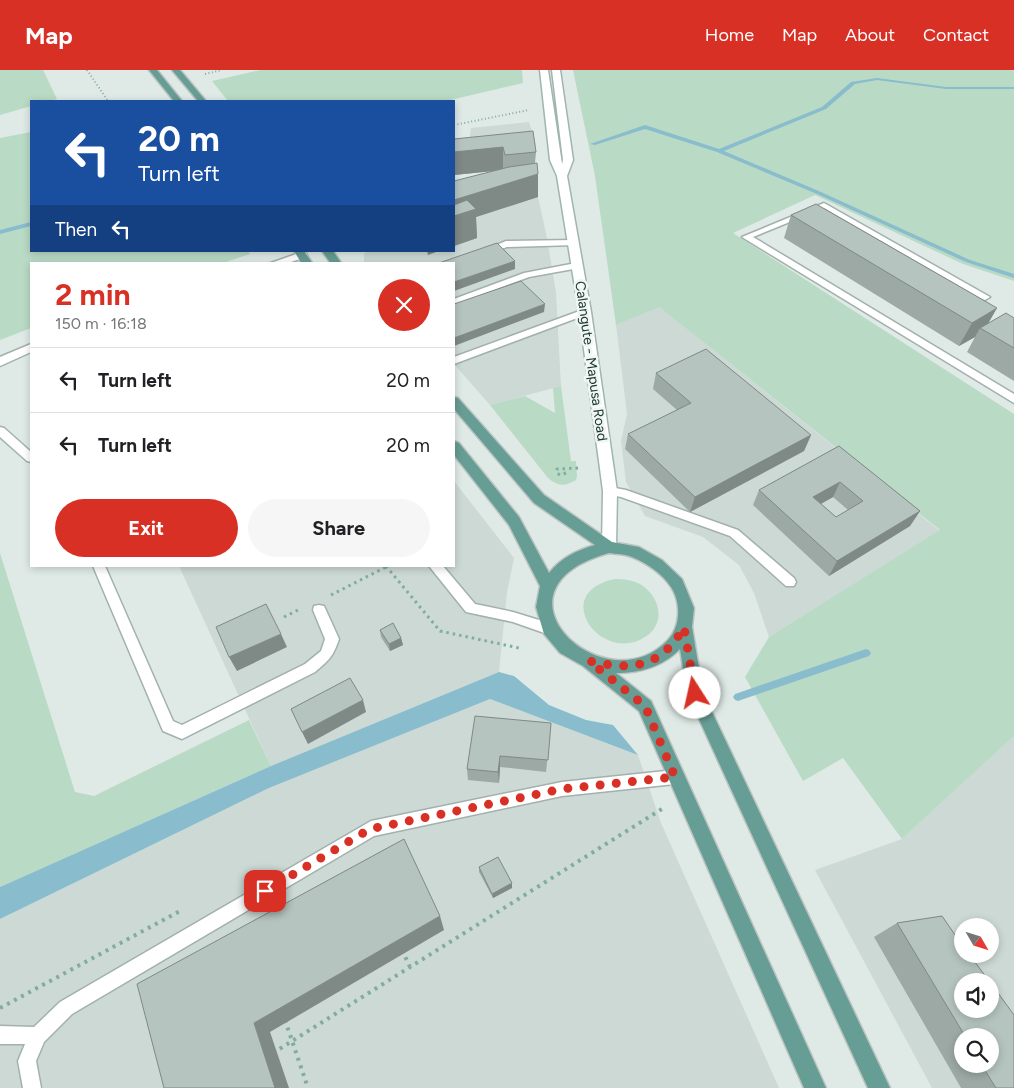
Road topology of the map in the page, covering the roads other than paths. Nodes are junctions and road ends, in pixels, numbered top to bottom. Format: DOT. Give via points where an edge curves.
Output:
graph roads {
  1 [pos="153,70"];
  2 [pos="176,70"];
  3 [pos="544,70"];
  4 [pos="556,70"];
  5 [pos="177,100"];
  6 [pos="201,100"];
  7 [pos="562,176"];
  8 [pos="573,243"];
  9 [pos="328,252"];
  10 [pos="474,255"];
  11 [pos="303,257"];
  12 [pos="282,262"];
  13 [pos="335,262"];
  14 [pos="576,266"];
  15 [pos="985,297"];
  16 [pos="455,302"];
  17 [pos="585,312"];
  18 [pos="30,348"];
  19 [pos="455,361"];
  20 [pos="0,362"];
  21 [pos="1014,399"];
  22 [pos="455,402"];
  23 [pos="0,431"];
  24 [pos="455,447"];
  25 [pos="30,457"];
  26 [pos="610,492"];
  27 [pos="610,547"];
  28 [pos="100,567"];
  29 [pos="436,567"];
  30 [pos="790,582"];
  31 [pos="548,586"];
  32 [pos="321,604"];
  33 [pos="684,627"];
  34 [pos="550,629"];
  35 [pos="589,661"];
  36 [pos="675,777"];
  37 [pos="0,1036"];
  38 [pos="38,1036"];
  39 [pos="32,1088"];
  40 [pos="815,1088"];
  41 [pos="879,1088"];
  1 -- 5 [label="main road"];
  2 -- 6 [label="main road"];
  3 -- 7 [label="main road, Calangute - Mapusa Road" via="555,160"];
  4 -- 7 [label="main road, Calangute - Mapusa Road" via="568,160"];
  7 -- 8 [label="main road, Calangute - Mapusa Road"];
  8 -- 10 [label="lane" via="506,244"];
  8 -- 14 [label="main road, Calangute - Mapusa Road"];
  9 -- 13 [label="main road"];
  11 -- 12 [label="main road"];
  14 -- 16 [label="lane" via="528,275"];
  14 -- 17 [label="main road, Calangute - Mapusa Road"];
  15 -- 21 [label="lane" via="824,205 746,237"];
  17 -- 19 [label="lane"];
  17 -- 26 [label="main road, Calangute - Mapusa Road"];
  18 -- 20 [label="main road"];
  22 -- 27 [label="main road" via="539,500"];
  23 -- 25 [label="lane"];
  24 -- 31 [label="main road" via="514,521"];
  26 -- 27 [label="main road, Calangute - Mapusa Road"];
  26 -- 30 [label="lane" via="622,493 734,533"];
  27 -- 31 [label="main road" via="584,554 561,569"];
  27 -- 33 [label="main road" via="634,551 657,564 677,583 686,608"];
  28 -- 32 [label="lane" via="168,726 182,732 310,668 327,654 332,640"];
  29 -- 34 [label="lane" via="471,608"];
  31 -- 34 [label="main road" via="544,607"];
  33 -- 35 [label="main road" via="674,644 658,658 637,666 612,667"];
  33 -- 41 [label="main road" via="695,693"];
  34 -- 35 [label="main road" via="566,648"];
  35 -- 36 [label="main road" via="645,706"];
  36 -- 38 [label="lane" via="562,789 370,829 66,1008"];
  36 -- 40 [label="main road"];
  37 -- 38 [label="lane"];
  38 -- 39 [label="lane" via="28,1061"];
}
